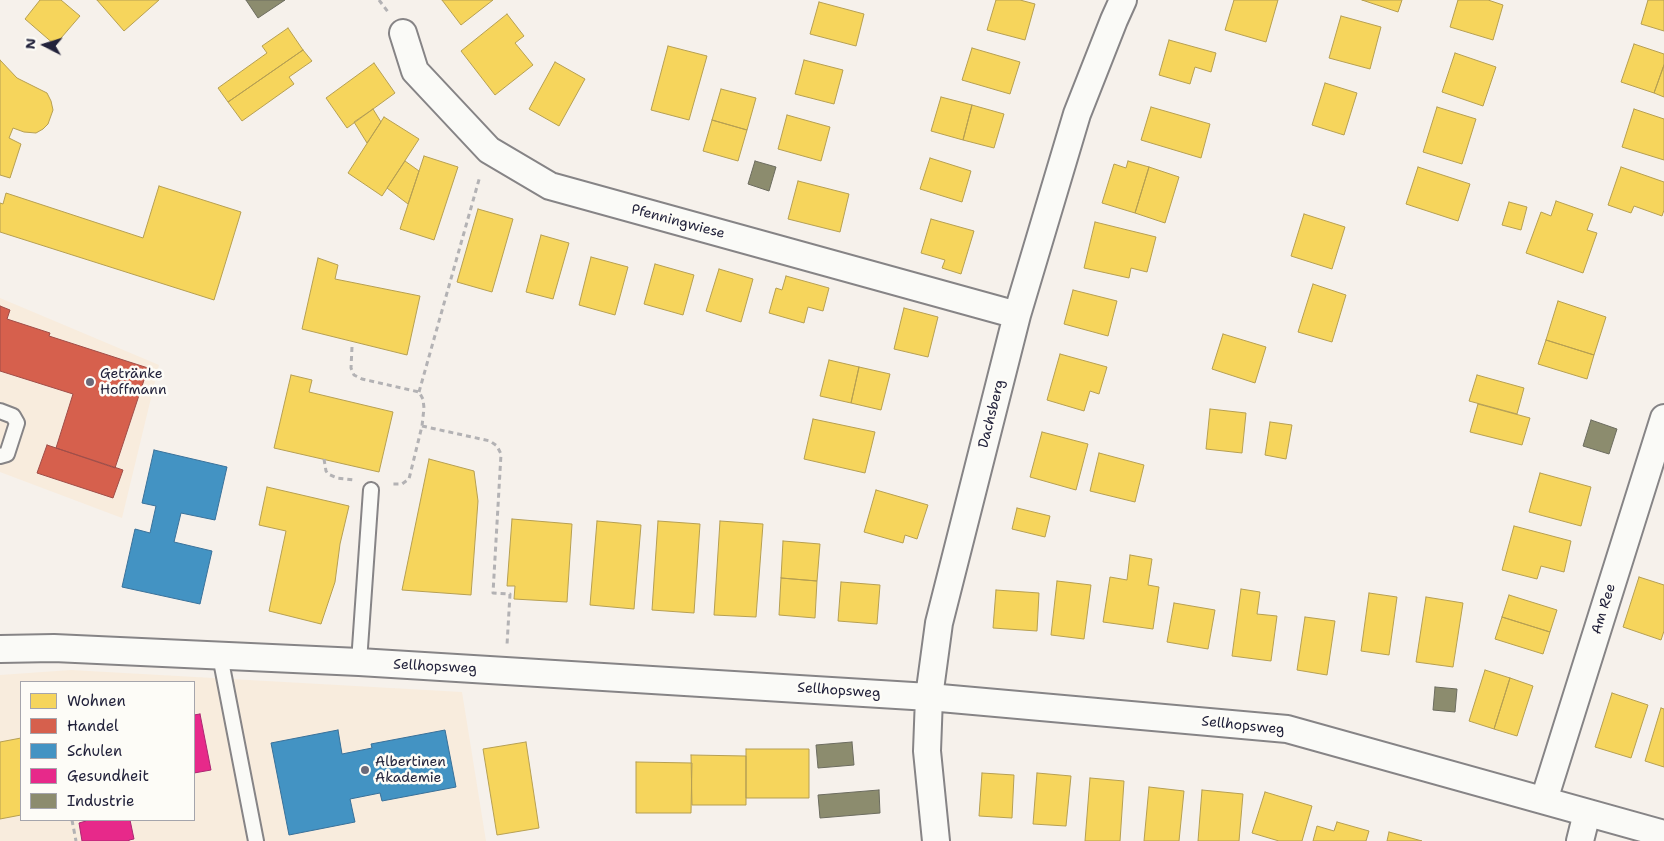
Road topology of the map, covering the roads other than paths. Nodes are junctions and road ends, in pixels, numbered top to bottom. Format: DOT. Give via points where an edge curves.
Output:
graph roads {
  1 [pos="1123,0"];
  2 [pos="403,33"];
  3 [pos="1017,315"];
  4 [pos="0,411"];
  5 [pos="1664,418"];
  6 [pos="3,455"];
  7 [pos="371,490"];
  8 [pos="0,649"];
  9 [pos="220,656"];
  10 [pos="359,662"];
  11 [pos="930,697"];
  12 [pos="1544,800"];
  13 [pos="1588,813"];
  14 [pos="1664,834"];
  15 [pos="256,841"];
  16 [pos="936,841"];
  17 [pos="1580,841"];
  1 -- 3 [label="street, Dachsberg" via="1077,114"];
  2 -- 3 [label="street, Pfenningwiese" via="415,71 490,150 550,186"];
  3 -- 11 [label="street, Dachsberg" via="939,623"];
  4 -- 6 [label="lane" via="13,416 17,423"];
  5 -- 12 [label="street, Am Ree"];
  7 -- 10 [label="lane"];
  8 -- 9 [label="street, Sellhopsweg" via="54,648"];
  9 -- 10 [label="street, Sellhopsweg"];
  9 -- 15 [label="lane"];
  10 -- 11 [label="street, Sellhopsweg"];
  11 -- 12 [label="street, Sellhopsweg" via="1287,729"];
  11 -- 16 [label="street, Dachsberg" via="926,751"];
  12 -- 13 [label="street, Sellhopsweg"];
  13 -- 14 [label="street, Sellhopsweg"];
  13 -- 17 [label="street"];
}
